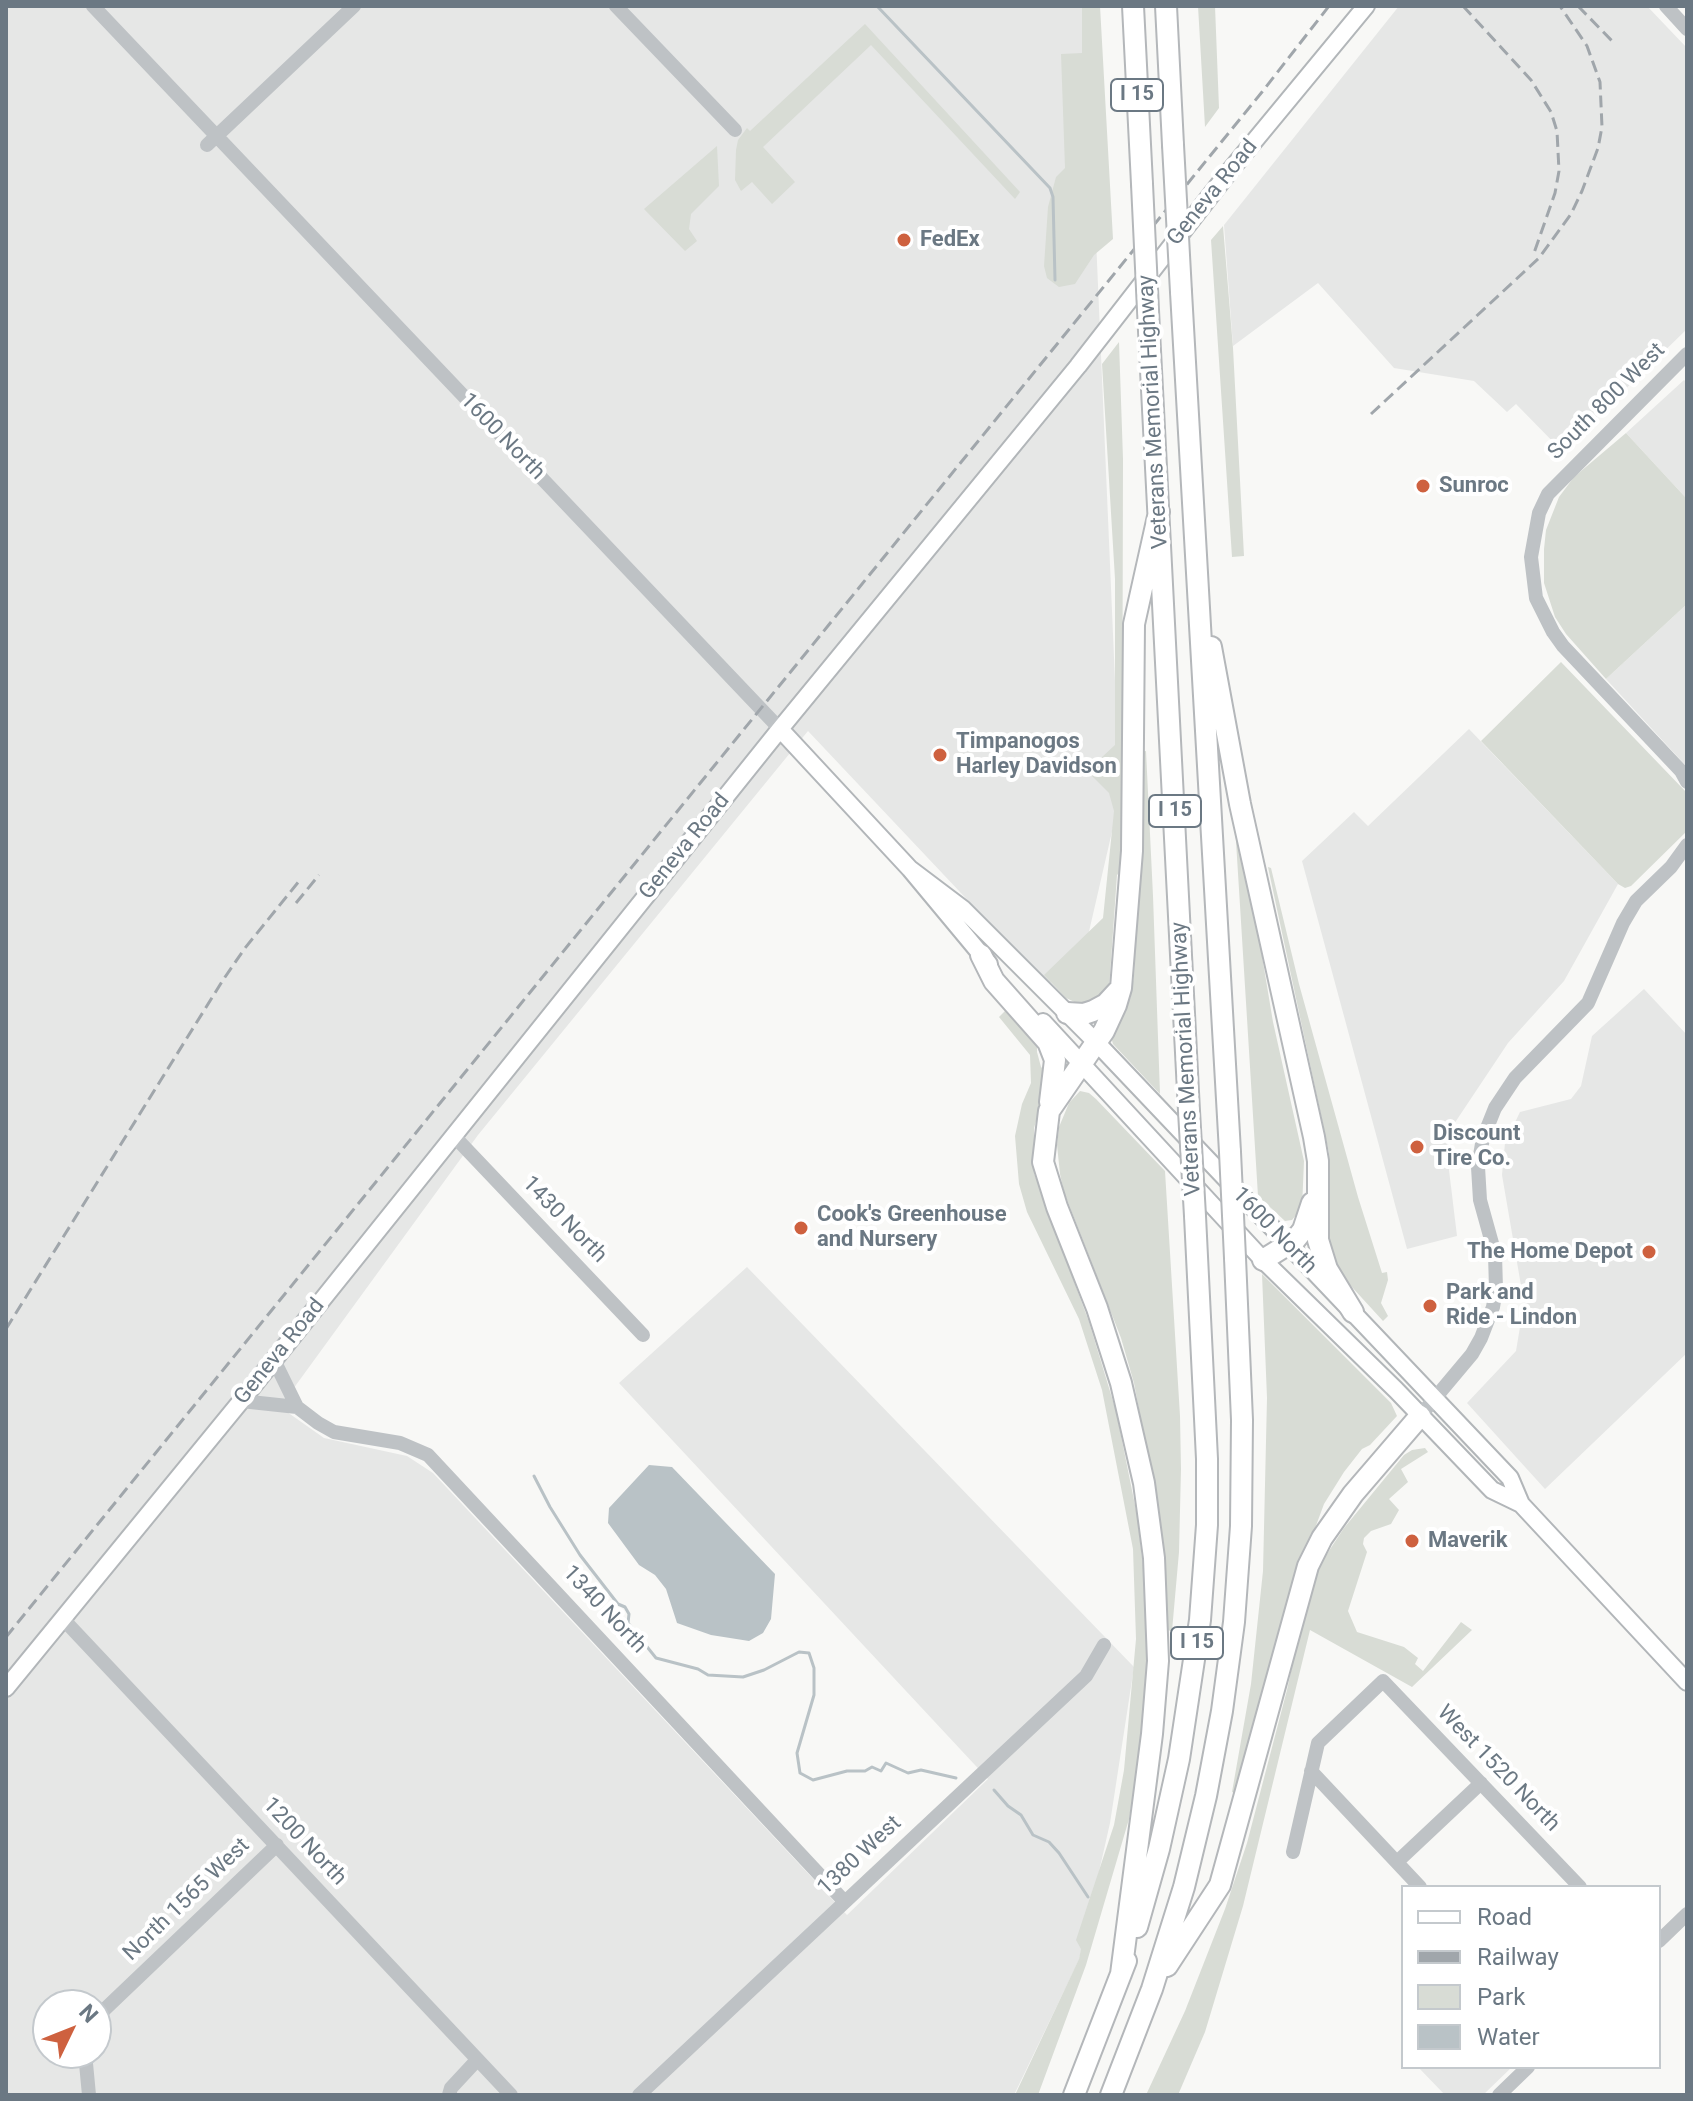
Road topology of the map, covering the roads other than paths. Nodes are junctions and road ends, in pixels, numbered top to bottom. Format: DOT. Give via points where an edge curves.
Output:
graph roads {
  1 [pos="93,6"];
  2 [pos="354,6"];
  3 [pos="616,6"];
  4 [pos="1133,6"];
  5 [pos="1166,6"];
  6 [pos="1366,6"];
  7 [pos="1666,6"];
  8 [pos="1687,29"];
  9 [pos="735,130"];
  10 [pos="212,141"];
  11 [pos="1687,354"];
  12 [pos="1159,512"];
  13 [pos="1196,569"];
  14 [pos="780,729"];
  15 [pos="1685,776"];
  16 [pos="1687,845"];
  17 [pos="1687,858"];
  18 [pos="1671,867"];
  19 [pos="910,869"];
  20 [pos="981,955"];
  21 [pos="1121,988"];
  22 [pos="1067,1013"];
  23 [pos="1096,1042"];
  24 [pos="1080,1063"];
  25 [pos="1049,1111"];
  26 [pos="453,1135"];
  27 [pos="1317,1184"];
  28 [pos="1287,1245"];
  29 [pos="1263,1260"];
  30 [pos="1353,1312"];
  31 [pos="643,1335"];
  32 [pos="274,1360"];
  33 [pos="1436,1398"];
  34 [pos="241,1401"];
  35 [pos="297,1407"];
  36 [pos="1420,1416"];
  37 [pos="1521,1504"];
  38 [pos="64,1620"];
  39 [pos="1104,1645"];
  40 [pos="1687,1682"];
  41 [pos="6,1688"];
  42 [pos="1311,1771"];
  43 [pos="1481,1783"];
  44 [pos="277,1845"];
  45 [pos="1293,1852"];
  46 [pos="1397,1862"];
  47 [pos="1418,1885"];
  48 [pos="1578,1885"];
  49 [pos="844,1901"];
  50 [pos="1687,1914"];
  51 [pos="1661,1939"];
  52 [pos="1121,1974"];
  53 [pos="1152,1989"];
  54 [pos="112,2002"];
  55 [pos="477,2060"];
  56 [pos="87,2069"];
  57 [pos="1526,2069"];
  58 [pos="89,2095"];
  59 [pos="449,2095"];
  60 [pos="511,2095"];
  61 [pos="639,2095"];
  62 [pos="1074,2095"];
  63 [pos="1111,2095"];
  64 [pos="1499,2095"];
  1 -- 10 [label="street, 1600 North"];
  2 -- 10 [label="street"];
  3 -- 9 [label="street"];
  4 -- 12 [label="highway, Veterans Memorial Highway / I 15, bridge"];
  5 -- 13 [label="highway, Veterans Memorial Highway / I 15, bridge"];
  6 -- 14 [label="main road, Geneva Road"];
  7 -- 8 [label="street"];
  10 -- 14 [label="street, 1600 North"];
  11 -- 15 [label="street, South 800 West" via="1559,481 1543,504 1531,557 1536,598 1563,646"];
  12 -- 21 [label="highway" via="1134,624 1132,851"];
  12 -- 52 [label="highway, Veterans Memorial Highway / I 15, bridge" via="1207,1525 1190,1696 1171,1797"];
  13 -- 27 [label="highway" via="1240,804 1314,1137"];
  13 -- 53 [label="highway, Veterans Memorial Highway / I 15, bridge" via="1235,1258 1241,1526 1234,1622 1206,1796"];
  14 -- 19 [label="main road, 1600 North"];
  14 -- 26 [label="main road, Geneva Road"];
  16 -- 18 [label="street"];
  17 -- 18 [label="street"];
  18 -- 33 [label="street" via="1636,901 1588,1003 1515,1078 1488,1123 1479,1184 1495,1254 1493,1307 1472,1354"];
  19 -- 20 [label="main road, 1600 North"];
  19 -- 22 [label="main road, 1600 North" via="963,909"];
  20 -- 24 [label="main road, 1600 North"];
  20 -- 25 [label="highway" via="994,981 1048,1042 1055,1060"];
  21 -- 22 [label="highway" via="1093,1011"];
  21 -- 23 [label="highway"];
  22 -- 23 [label="main road, 1600 North"];
  23 -- 24 [label="highway"];
  23 -- 28 [label="main road, 1600 North"];
  24 -- 25 [label="highway"];
  24 -- 29 [label="main road, 1600 North"];
  25 -- 52 [label="highway" via="1043,1162 1121,1383 1144,1483 1154,1558 1158,1661"];
  26 -- 31 [label="street, 1430 North"];
  26 -- 32 [label="main road, Geneva Road"];
  27 -- 28 [label="highway" via="1303,1230"];
  27 -- 30 [label="highway" via="1321,1254"];
  28 -- 29 [label="highway"];
  28 -- 30 [label="main road, 1600 North"];
  29 -- 36 [label="main road, 1600 North"];
  30 -- 33 [label="main road, 1600 North"];
  32 -- 34 [label="main road, Geneva Road"];
  32 -- 35 [label="street"];
  33 -- 36 [label="street"];
  33 -- 37 [label="main road, 1600 North" via="1510,1478"];
  34 -- 35 [label="street"];
  34 -- 38 [label="main road, Geneva Road"];
  35 -- 49 [label="street, 1340 North" via="334,1432 400,1443 428,1455"];
  36 -- 37 [label="main road, 1600 North" via="1492,1490"];
  36 -- 53 [label="highway" via="1336,1516 1308,1566 1220,1885"];
  37 -- 40 [label="main road, 1600 North"];
  38 -- 41 [label="main road, Geneva Road"];
  38 -- 44 [label="street, 1200 North"];
  39 -- 49 [label="street, 1380 West" via="1086,1676"];
  42 -- 43 [label="street, West 1520 North" via="1318,1743 1383,1681"];
  42 -- 45 [label="street"];
  42 -- 46 [label="street"];
  43 -- 46 [label="street"];
  43 -- 48 [label="street, West 1520 North"];
  44 -- 54 [label="street, North 1565 West"];
  44 -- 55 [label="street, 1200 North"];
  46 -- 47 [label="street"];
  49 -- 61 [label="street, 1380 West"];
  50 -- 51 [label="street"];
  52 -- 62 [label="highway, Veterans Memorial Highway / I 15"];
  53 -- 63 [label="highway, Veterans Memorial Highway / I 15"];
  55 -- 59 [label="street"];
  55 -- 60 [label="street, 1200 North"];
  56 -- 58 [label="street"];
  57 -- 64 [label="street"];
}
